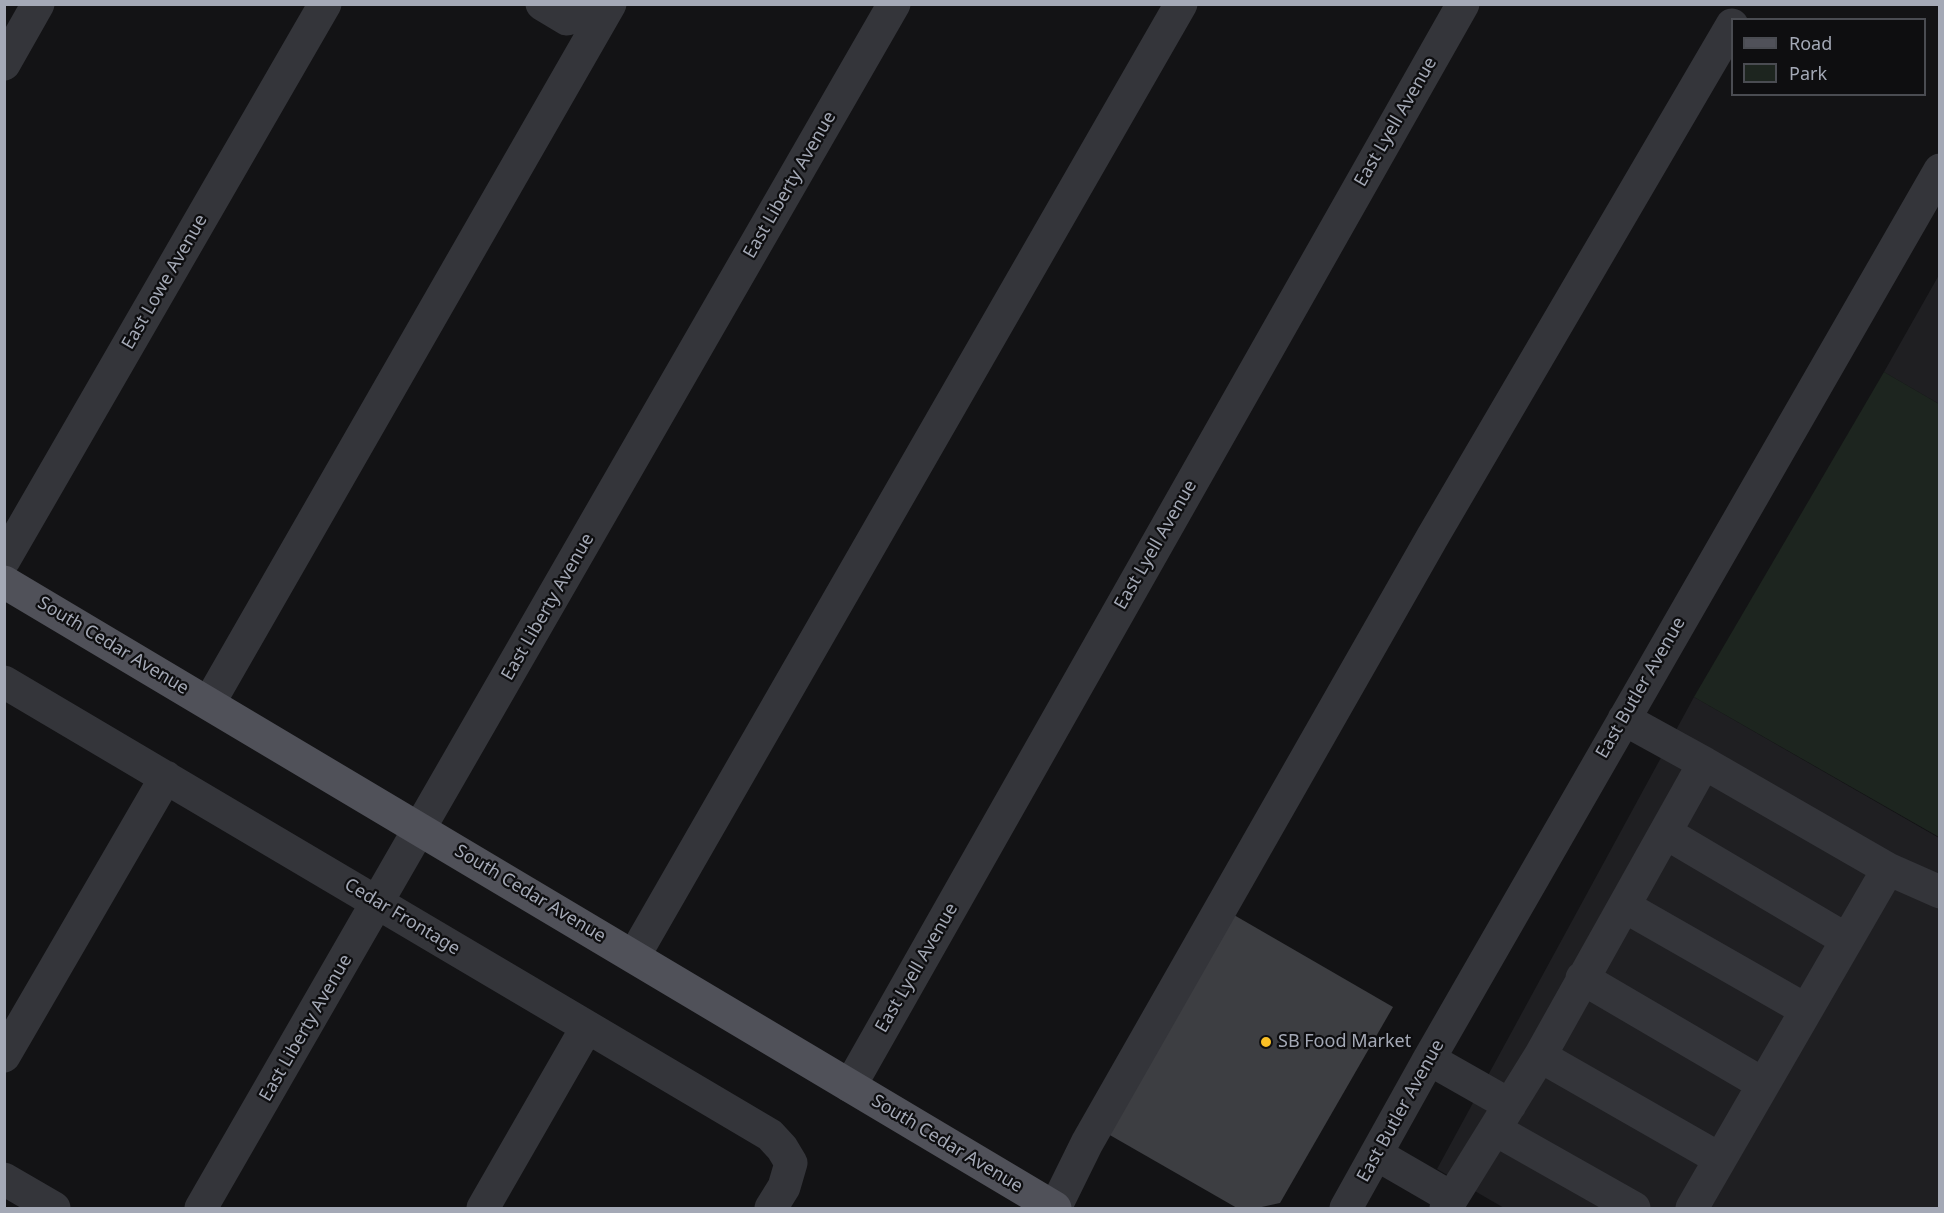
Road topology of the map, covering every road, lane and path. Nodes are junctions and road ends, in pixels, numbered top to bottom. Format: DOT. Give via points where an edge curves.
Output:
graph roads {
  1 [pos="38,4"];
  2 [pos="325,4"];
  3 [pos="542,4"];
  4 [pos="575,4"];
  5 [pos="610,4"];
  6 [pos="894,4"];
  7 [pos="1181,4"];
  8 [pos="1462,4"];
  9 [pos="1744,4"];
  10 [pos="1737,18"];
  11 [pos="1731,27"];
  12 [pos="4,64"];
  13 [pos="1940,170"];
  14 [pos="4,560"];
  15 [pos="4,582"];
  16 [pos="4,682"];
  17 [pos="208,703"];
  18 [pos="1624,718"];
  19 [pos="1704,763"];
  20 [pos="166,777"];
  21 [pos="421,829"];
  22 [pos="1666,833"];
  23 [pos="1888,869"];
  24 [pos="1940,892"];
  25 [pos="378,903"];
  26 [pos="1624,906"];
  27 [pos="1847,940"];
  28 [pos="634,956"];
  29 [pos="1582,978"];
  30 [pos="1806,1010"];
  31 [pos="587,1027"];
  32 [pos="4,1056"];
  33 [pos="1540,1056"];
  34 [pos="1429,1059"];
  35 [pos="1763,1084"];
  36 [pos="850,1086"];
  37 [pos="1503,1117"];
  38 [pos="1376,1154"];
  39 [pos="1720,1158"];
  40 [pos="4,1179"];
  41 [pos="1449,1203"];
  42 [pos="54,1209"];
  43 [pos="201,1209"];
  44 [pos="483,1209"];
  45 [pos="771,1209"];
  46 [pos="1055,1209"];
  47 [pos="1346,1209"];
  48 [pos="1634,1209"];
  49 [pos="1692,1209"];
  1 -- 12 [label="street"];
  2 -- 14 [label="street, East Lowe Avenue"];
  3 -- 4 [label="street" via="567,19"];
  5 -- 17 [label="street"];
  6 -- 21 [label="street, East Liberty Avenue"];
  7 -- 28 [label="street"];
  8 -- 36 [label="street, East Lyell Avenue"];
  9 -- 10 [label="street"];
  11 -- 46 [label="street" via="1433,536 1087,1143"];
  13 -- 18 [label="street, East Butler Avenue"];
  15 -- 17 [label="main road, South Cedar Avenue"];
  16 -- 20 [label="street, Cedar Frontage"];
  17 -- 21 [label="main road, South Cedar Avenue"];
  18 -- 19 [label="street"];
  18 -- 34 [label="street, East Butler Avenue"];
  19 -- 22 [label="street"];
  19 -- 23 [label="street"];
  20 -- 25 [label="street, Cedar Frontage"];
  20 -- 32 [label="street"];
  21 -- 25 [label="street, East Liberty Avenue"];
  21 -- 28 [label="main road, South Cedar Avenue"];
  22 -- 26 [label="street"];
  22 -- 27 [label="street"];
  23 -- 24 [label="street"];
  23 -- 27 [label="street"];
  25 -- 31 [label="street, Cedar Frontage"];
  25 -- 43 [label="street, East Liberty Avenue"];
  26 -- 29 [label="street"];
  26 -- 30 [label="street"];
  27 -- 30 [label="street"];
  28 -- 36 [label="main road, South Cedar Avenue"];
  29 -- 33 [label="street"];
  29 -- 35 [label="street"];
  30 -- 35 [label="street"];
  31 -- 44 [label="street"];
  31 -- 45 [label="street, Cedar Frontage" via="770,1135 791,1162"];
  33 -- 37 [label="street"];
  33 -- 39 [label="street"];
  34 -- 37 [label="street"];
  34 -- 38 [label="street, East Butler Avenue"];
  35 -- 39 [label="street"];
  36 -- 46 [label="main road, South Cedar Avenue"];
  37 -- 41 [label="street"];
  37 -- 48 [label="street"];
  38 -- 41 [label="street"];
  38 -- 47 [label="street, East Butler Avenue"];
  39 -- 49 [label="street"];
  40 -- 42 [label="street"];
}
